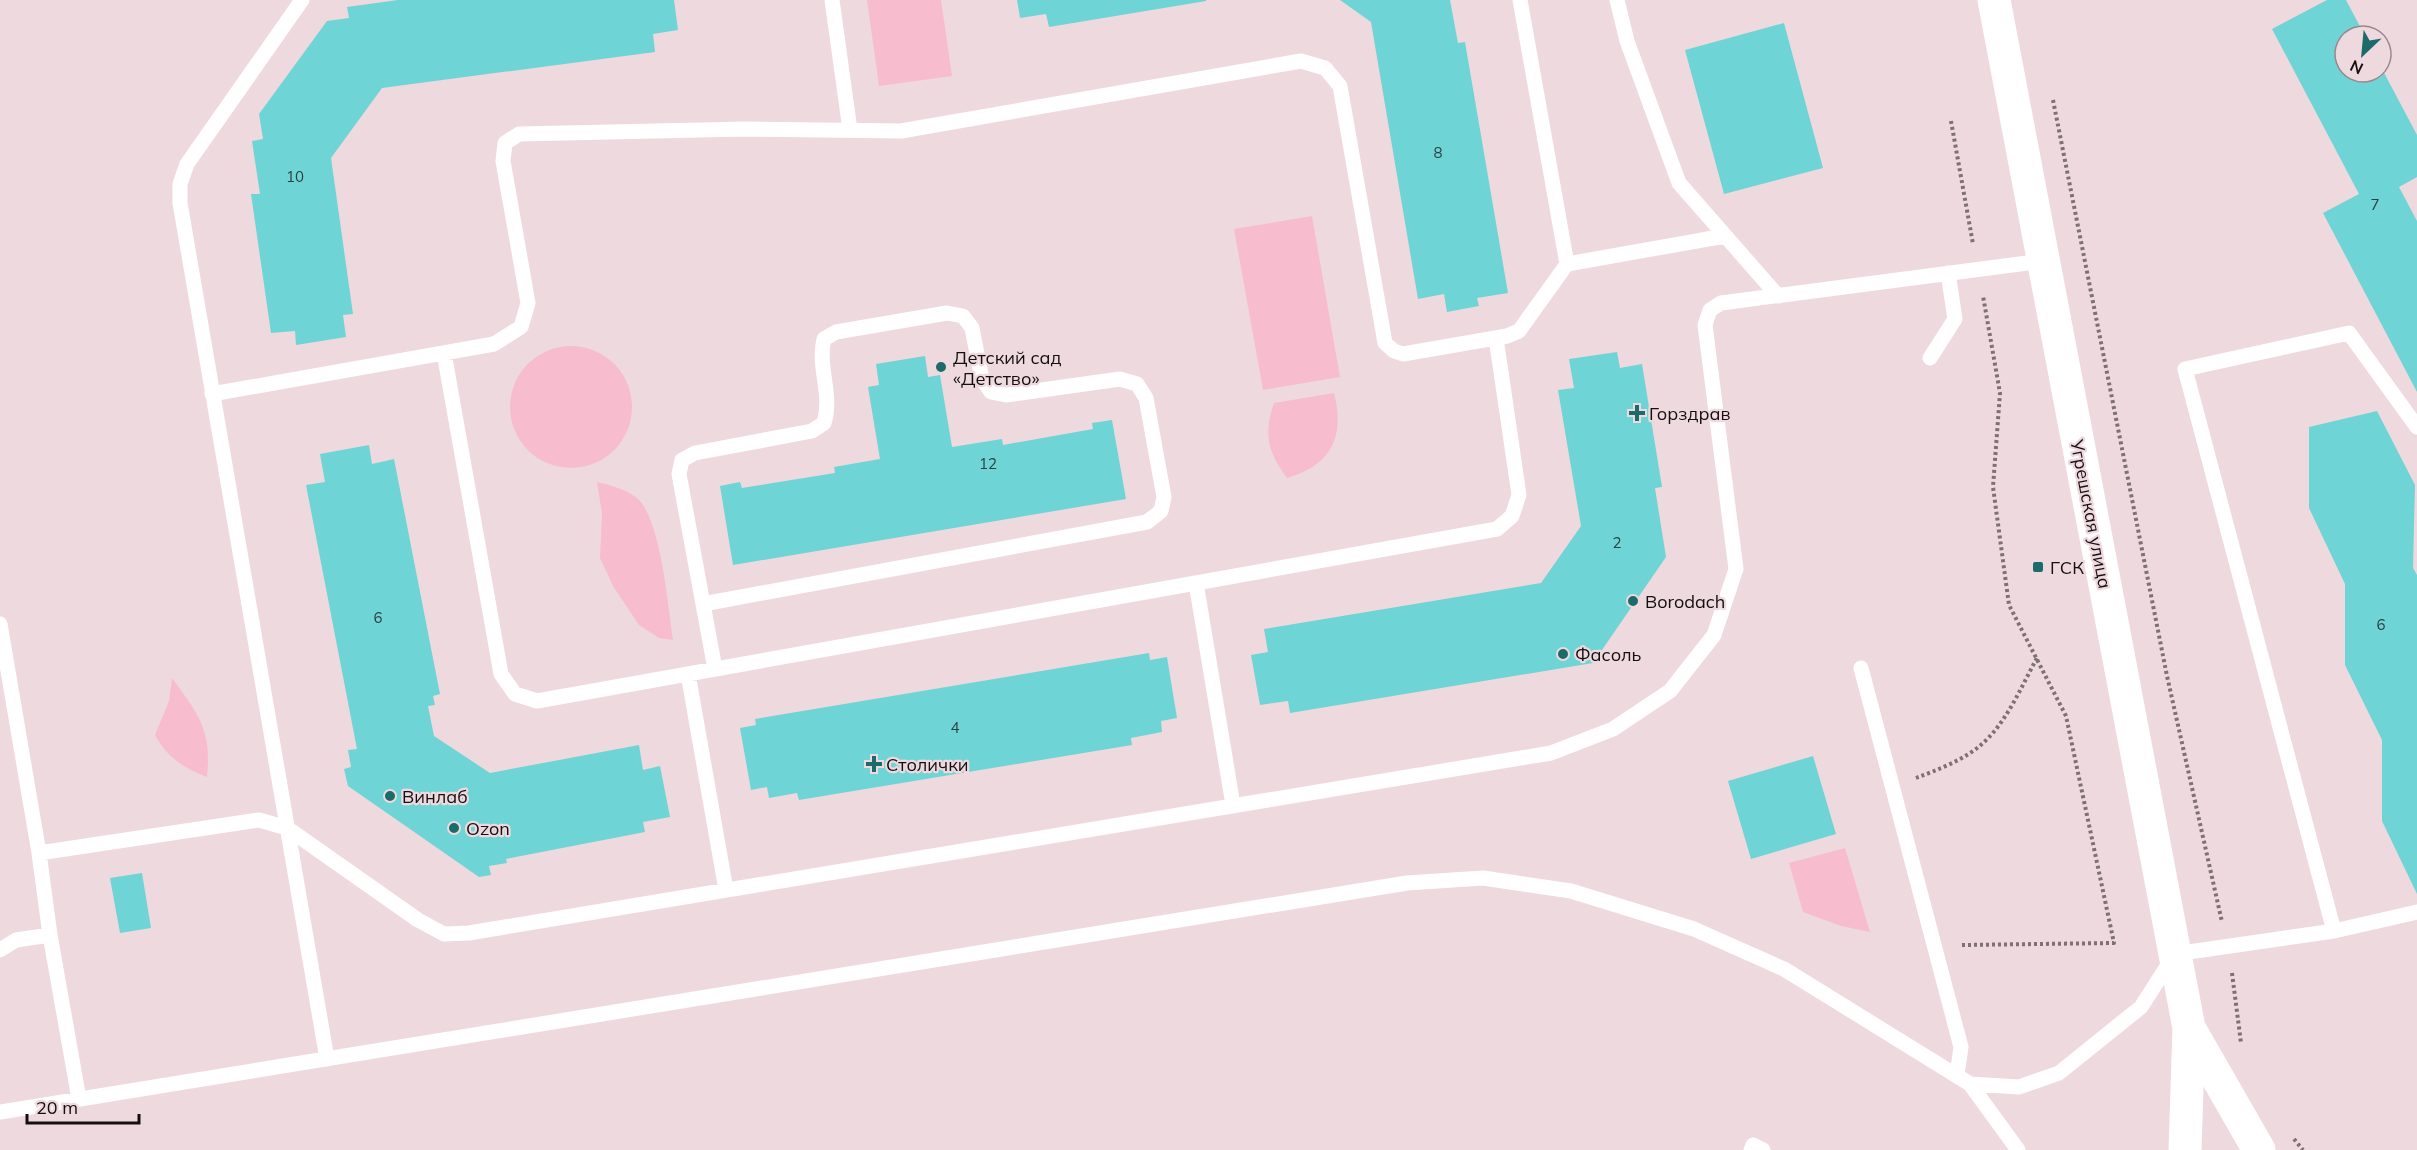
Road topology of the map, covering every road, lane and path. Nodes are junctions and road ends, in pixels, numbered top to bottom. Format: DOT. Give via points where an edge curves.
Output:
graph roads {
  1 [pos="302,0"];
  2 [pos="832,0"];
  3 [pos="1520,0"];
  4 [pos="1617,0"];
  5 [pos="1994,0"];
  6 [pos="2053,100"];
  7 [pos="1951,121"];
  8 [pos="850,130"];
  9 [pos="1725,236"];
  10 [pos="2043,261"];
  11 [pos="1567,264"];
  12 [pos="1978,270"];
  13 [pos="1948,273"];
  14 [pos="1778,296"];
  15 [pos="1496,338"];
  16 [pos="444,353"];
  17 [pos="1929,358"];
  18 [pos="212,394"];
  19 [pos="2417,427"];
  20 [pos="1196,583"];
  21 [pos="703,604"];
  22 [pos="0,624"];
  23 [pos="2037,658"];
  24 [pos="1861,668"];
  25 [pos="715,669"];
  26 [pos="688,674"];
  27 [pos="1893,788"];
  28 [pos="1233,805"];
  29 [pos="287,828"];
  30 [pos="39,853"];
  31 [pos="726,890"];
  32 [pos="2417,912"];
  33 [pos="2334,931"];
  34 [pos="50,935"];
  35 [pos="1934,945"];
  36 [pos="2229,946"];
  37 [pos="0,950"];
  38 [pos="2175,954"];
  39 [pos="2189,1028"];
  40 [pos="2242,1052"];
  41 [pos="327,1059"];
  42 [pos="1957,1075"];
  43 [pos="1970,1084"];
  44 [pos="79,1099"];
  45 [pos="0,1112"];
  46 [pos="2288,1131"];
  47 [pos="1751,1150"];
  48 [pos="1763,1150"];
  49 [pos="2018,1150"];
  50 [pos="2185,1150"];
  51 [pos="2259,1150"];
  52 [pos="2303,1150"];
  1 -- 18 [label="lane" via="187,164 180,184"];
  2 -- 8 [label="lane"];
  3 -- 11 [label="lane"];
  4 -- 9 [label="lane" via="1679,183"];
  5 -- 10 [label="main road, Угрешская улица"];
  6 -- 36 [label="path" via="2167,676"];
  7 -- 12 [label="path"];
  8 -- 15 [label="lane" via="901,131 1301,61 1325,68 1340,86 1385,343 1403,354"];
  8 -- 16 [label="lane" via="519,134 505,143 502,161 528,303 521,327 494,344"];
  9 -- 11 [label="lane"];
  9 -- 14 [label="lane"];
  10 -- 12 [label="lane"];
  10 -- 38 [label="main road, Угрешская улица"];
  11 -- 15 [label="lane" via="1519,331"];
  12 -- 13 [label="lane"];
  12 -- 23 [label="path" via="2000,393 1993,487 2009,604"];
  13 -- 14 [label="lane"];
  13 -- 17 [label="lane" via="1955,319"];
  14 -- 28 [label="lane" via="1720,303 1710,310 1705,325 1736,569 1714,635 1670,691 1613,729 1551,753"];
  15 -- 20 [label="lane" via="1519,495 1512,516 1497,529"];
  16 -- 18 [label="lane"];
  16 -- 26 [label="lane" via="501,674 515,694 537,701"];
  18 -- 29 [label="lane"];
  19 -- 33 [label="lane" via="2349,333 2185,369"];
  20 -- 25 [label="lane"];
  20 -- 28 [label="lane"];
  21 -- 21 [label="lane" via="679,474 682,460 695,453 812,431 824,423 829,408 821,352 824,339 836,332 947,313 963,315 972,328 982,379 991,392 1006,395 1120,379 1137,384 1146,398 1164,497 1161,511 1147,522"];
  21 -- 25 [label="lane"];
  22 -- 30 [label="lane"];
  23 -- 27 [label="path" via="2004,717 1981,745 1942,768"];
  23 -- 35 [label="path" via="2066,716 2114,943"];
  24 -- 27 [label="lane"];
  25 -- 26 [label="lane"];
  26 -- 31 [label="lane"];
  27 -- 35 [label="lane"];
  28 -- 31 [label="lane"];
  29 -- 30 [label="lane" via="259,820"];
  29 -- 31 [label="lane" via="444,934"];
  29 -- 41 [label="lane"];
  30 -- 34 [label="lane"];
  32 -- 33 [label="lane"];
  33 -- 36 [label="lane"];
  34 -- 37 [label="lane" via="16,940"];
  34 -- 44 [label="lane"];
  35 -- 42 [label="lane" via="1961,1047"];
  36 -- 38 [label="lane"];
  36 -- 40 [label="path"];
  38 -- 39 [label="main road, Угрешская улица"];
  38 -- 43 [label="lane" via="2141,1007 2059,1073 2019,1087"];
  39 -- 50 [label="main road, Угрешская улица"];
  39 -- 51 [label="main road, Угрешская улица"];
  41 -- 42 [label="lane" via="1407,883 1483,878 1571,891 1694,929 1784,969"];
  41 -- 44 [label="lane"];
  42 -- 43 [label="lane"];
  43 -- 49 [label="lane"];
  44 -- 45 [label="lane"];
  46 -- 52 [label="path"];
  47 -- 48 [label="lane" via="1753,1145"];
}
